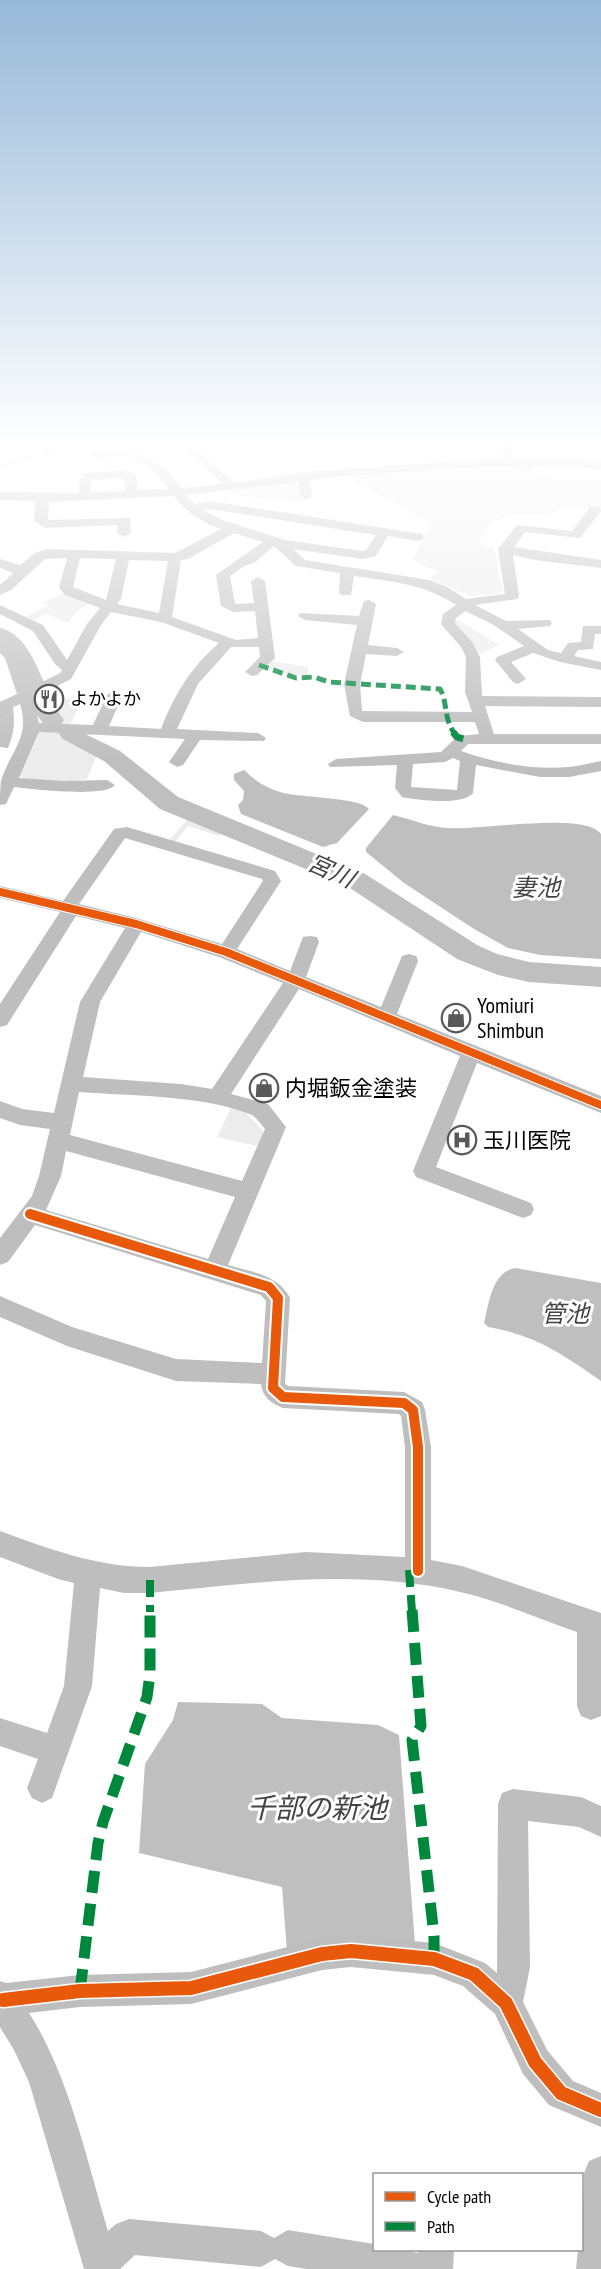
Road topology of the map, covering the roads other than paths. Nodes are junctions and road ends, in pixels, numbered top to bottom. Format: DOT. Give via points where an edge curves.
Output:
graph roads {
  1 [pos="192,551"];
  2 [pos="264,551"];
  3 [pos="287,551"];
  4 [pos="336,551"];
  5 [pos="372,551"];
  6 [pos="505,551"];
  7 [pos="513,551"];
  8 [pos="74,555"];
  9 [pos="123,557"];
  10 [pos="175,557"];
  11 [pos="0,563"];
  12 [pos="601,564"];
  13 [pos="347,569"];
  14 [pos="24,570"];
  15 [pos="258,581"];
  16 [pos="0,591"];
  17 [pos="346,592"];
  18 [pos="369,604"];
  19 [pos="464,604"];
  20 [pos="109,606"];
  21 [pos="262,607"];
  22 [pos="0,609"];
  23 [pos="305,616"];
  24 [pos="165,619"];
  25 [pos="366,621"];
  26 [pos="545,623"];
  27 [pos="504,625"];
  28 [pos="601,630"];
  29 [pos="229,642"];
  30 [pos="266,642"];
  31 [pos="0,645"];
  32 [pos="535,647"];
  33 [pos="359,649"];
  34 [pos="398,652"];
  35 [pos="565,659"];
  36 [pos="6,660"];
  37 [pos="601,666"];
  38 [pos="70,669"];
  39 [pos="252,672"];
  40 [pos="518,679"];
  41 [pos="24,695"];
  42 [pos="115,695"];
  43 [pos="601,702"];
  44 [pos="0,708"];
  45 [pos="478,709"];
  46 [pos="32,727"];
  47 [pos="99,730"];
  48 [pos="167,734"];
  49 [pos="196,735"];
  50 [pos="258,738"];
  51 [pos="488,739"];
  52 [pos="601,739"];
  53 [pos="450,752"];
  54 [pos="468,759"];
  55 [pos="405,760"];
  56 [pos="177,762"];
  57 [pos="336,764"];
  58 [pos="601,766"];
  59 [pos="8,772"];
  60 [pos="0,800"];
  61 [pos="86,804"];
  62 [pos="2,896"];
  63 [pos="70,908"];
  64 [pos="136,924"];
  65 [pos="310,942"];
  66 [pos="226,952"];
  67 [pos="409,961"];
  68 [pos="296,979"];
  69 [pos="387,1016"];
  70 [pos="0,1020"];
  71 [pos="472,1051"];
  72 [pos="71,1084"];
  73 [pos="217,1098"];
  74 [pos="601,1105"];
  75 [pos="0,1109"];
  76 [pos="60,1131"];
  77 [pos="248,1192"];
  78 [pos="523,1209"];
  79 [pos="30,1214"];
  80 [pos="0,1255"];
  81 [pos="214,1270"];
  82 [pos="0,1306"];
  83 [pos="274,1374"];
  84 [pos="0,1544"];
  85 [pos="418,1571"];
  86 [pos="88,1574"];
  87 [pos="596,1625"];
  88 [pos="591,1706"];
  89 [pos="0,1732"];
  90 [pos="55,1750"];
  91 [pos="42,1788"];
  92 [pos="601,1822"];
  93 [pos="2,1999"];
  94 [pos="506,2003"];
  95 [pos="601,2110"];
  96 [pos="601,2173"];
  97 [pos="436,2251"];
  98 [pos="101,2265"];
  99 [pos="414,2269"];
  100 [pos="435,2269"];
  101 [pos="594,2269"];
  1 -- 10 [label="street"];
  2 -- 21 [label="street" via="239,562 223,575 228,606"];
  3 -- 13 [label="street" via="301,563"];
  4 -- 5 [label="street" via="363,555"];
  6 -- 19 [label="street" via="512,596"];
  7 -- 12 [label="street"];
  8 -- 9 [label="street"];
  8 -- 14 [label="street" via="41,555"];
  8 -- 20 [label="street" via="66,588"];
  9 -- 10 [label="street"];
  9 -- 20 [label="street"];
  10 -- 24 [label="street"];
  11 -- 14 [label="street"];
  13 -- 17 [label="street"];
  13 -- 19 [label="street" via="424,583"];
  14 -- 16 [label="street"];
  15 -- 21 [label="street"];
  18 -- 25 [label="street"];
  19 -- 27 [label="street"];
  19 -- 45 [label="street" via="448,617 448,624 473,657 473,692"];
  20 -- 24 [label="street"];
  20 -- 38 [label="street" via="94,624"];
  21 -- 30 [label="street"];
  22 -- 38 [label="street" via="37,627 54,648 60,664"];
  23 -- 25 [label="street"];
  24 -- 29 [label="street"];
  25 -- 33 [label="street"];
  26 -- 27 [label="street"];
  27 -- 32 [label="street"];
  28 -- 35 [label="street" via="588,629 588,646 573,646"];
  29 -- 30 [label="street"];
  29 -- 48 [label="street" via="195,674"];
  30 -- 39 [label="street" via="268,658"];
  31 -- 36 [label="street"];
  32 -- 35 [label="street"];
  32 -- 40 [label="street" via="502,660"];
  33 -- 34 [label="street"];
  33 -- 45 [label="street" via="352,684 356,713 363,717"];
  35 -- 37 [label="street"];
  36 -- 41 [label="street"];
  38 -- 41 [label="street" via="60,680"];
  41 -- 44 [label="street"];
  41 -- 46 [label="street"];
  42 -- 47 [label="street"];
  43 -- 45 [label="street"];
  45 -- 51 [label="street"];
  46 -- 47 [label="street"];
  46 -- 59 [label="street"];
  47 -- 48 [label="street"];
  48 -- 49 [label="street"];
  49 -- 50 [label="street"];
  49 -- 56 [label="street"];
  51 -- 52 [label="street"];
  51 -- 53 [label="street" via="464,739"];
  53 -- 54 [label="street"];
  53 -- 55 [label="street" via="445,757"];
  54 -- 55 [label="street" via="465,793 457,796 408,793 403,788"];
  54 -- 58 [label="street" via="551,772"];
  55 -- 57 [label="street"];
  59 -- 60 [label="street"];
  59 -- 61 [label="street" via="64,786 101,785"];
  62 -- 63 [label="street"];
  63 -- 64 [label="street"];
  63 -- 66 [label="street" via="120,833 127,832 269,875 272,881"];
  63 -- 70 [label="street"];
  64 -- 66 [label="street"];
  64 -- 72 [label="street" via="90,1002"];
  65 -- 68 [label="street"];
  66 -- 68 [label="street"];
  67 -- 69 [label="street"];
  68 -- 69 [label="street"];
  68 -- 73 [label="street"];
  69 -- 71 [label="street"];
  71 -- 74 [label="street"];
  71 -- 78 [label="street" via="424,1171"];
  72 -- 73 [label="street"];
  72 -- 76 [label="street"];
  73 -- 77 [label="street" via="261,1110 276,1126"];
  75 -- 76 [label="street"];
  76 -- 77 [label="street"];
  76 -- 79 [label="street" via="47,1184"];
  77 -- 81 [label="street"];
  79 -- 80 [label="street"];
  79 -- 81 [label="street"];
  81 -- 83 [label="street" via="270,1287 278,1298"];
  82 -- 83 [label="street" via="67,1336 176,1370"];
  83 -- 85 [label="street" via="273,1388 283,1397 404,1403 413,1410 418,1447"];
  84 -- 86 [label="street"];
  85 -- 86 [label="street" via="306,1565 150,1580"];
  85 -- 87 [label="street" via="462,1579"];
  86 -- 90 [label="street" via="78,1686"];
  87 -- 88 [label="street"];
  89 -- 90 [label="street"];
  90 -- 91 [label="street"];
  92 -- 94 [label="street" via="581,1812 513,1804 514,1967"];
  93 -- 94 [label="street" via="80,1991 191,1988 322,1954 351,1952 434,1959 474,1974"];
  93 -- 98 [label="street" via="45,2080"];
  94 -- 95 [label="street" via="535,2062 561,2092"];
  96 -- 101 [label="street"];
  97 -- 100 [label="street"];
  98 -- 99 [label="street" via="129,2236 274,2249"];
}
